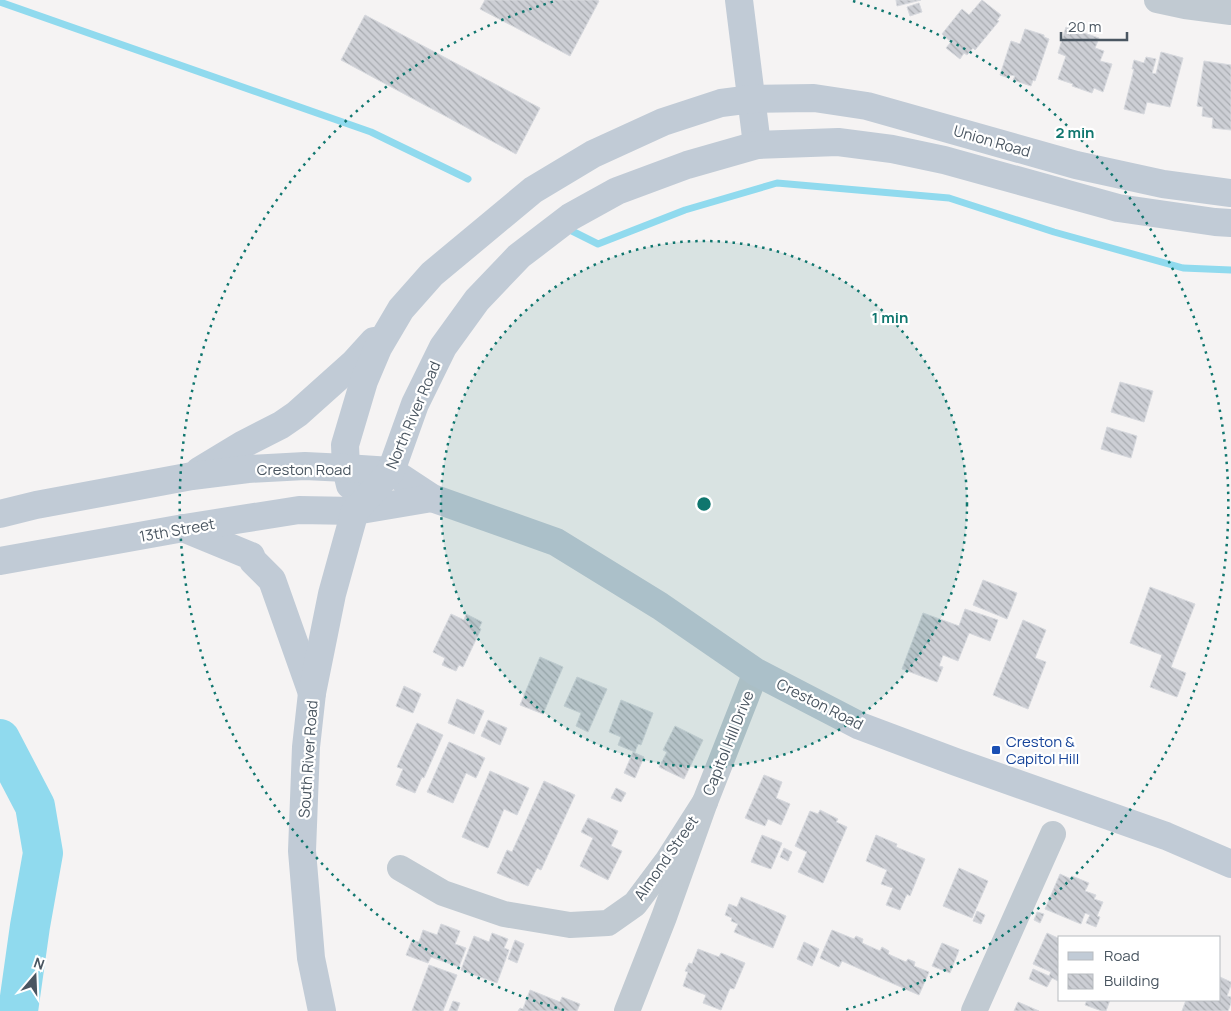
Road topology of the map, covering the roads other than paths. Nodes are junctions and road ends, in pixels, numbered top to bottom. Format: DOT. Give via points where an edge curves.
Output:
graph roads {
  1 [pos="739,0"];
  2 [pos="1158,0"];
  3 [pos="1231,12"];
  4 [pos="752,99"];
  5 [pos="757,145"];
  6 [pos="1231,193"];
  7 [pos="1231,223"];
  8 [pos="400,309"];
  9 [pos="346,468"];
  10 [pos="391,472"];
  11 [pos="181,478"];
  12 [pos="432,498"];
  13 [pos="355,511"];
  14 [pos="0,514"];
  15 [pos="181,529"];
  16 [pos="0,561"];
  17 [pos="756,672"];
  18 [pos="312,694"];
  19 [pos="704,802"];
  20 [pos="1053,834"];
  21 [pos="1231,864"];
  22 [pos="400,868"];
  23 [pos="322,1011"];
  24 [pos="627,1011"];
  25 [pos="974,1011"];
  1 -- 4 [label="main road"];
  2 -- 3 [label="street"];
  4 -- 5 [label="main road"];
  4 -- 6 [label="main road, Union Road" via="814,98 868,106 1076,165 1163,184"];
  4 -- 8 [label="main road" via="721,103 663,122 593,154 533,190 432,274"];
  5 -- 7 [label="main road, Union Road" via="838,142 892,149 1118,208"];
  5 -- 10 [label="main road, North River Road" via="687,165 618,191 570,217 519,256 477,300 443,347 415,404"];
  8 -- 9 [label="main road" via="364,380 345,445"];
  8 -- 11 [label="main road" via="354,363 297,414"];
  9 -- 10 [label="main road, Creston Road"];
  9 -- 11 [label="main road, Creston Road" via="248,469"];
  9 -- 13 [label="main road"];
  10 -- 12 [label="main road, Creston Road"];
  10 -- 13 [label="main road, North River Road"];
  11 -- 14 [label="main road"];
  12 -- 13 [label="main road, Creston Road"];
  12 -- 17 [label="main road, Creston Road" via="556,542 660,606"];
  13 -- 15 [label="main road, 13th Street" via="299,510"];
  13 -- 18 [label="main road, South River Road" via="332,594"];
  15 -- 16 [label="main road, 13th Street"];
  15 -- 18 [label="main road" via="251,556 272,580"];
  17 -- 19 [label="street, Capitol Hill Drive"];
  17 -- 21 [label="main road, Creston Road" via="860,726 1166,836"];
  18 -- 23 [label="main road, South River Road" via="306,747 302,851 311,958"];
  19 -- 22 [label="street, Almond Street" via="668,860 635,904 608,923 570,925 504,914 443,893"];
  19 -- 24 [label="street, Capitol Hill Drive"];
  20 -- 25 [label="street"];
}
